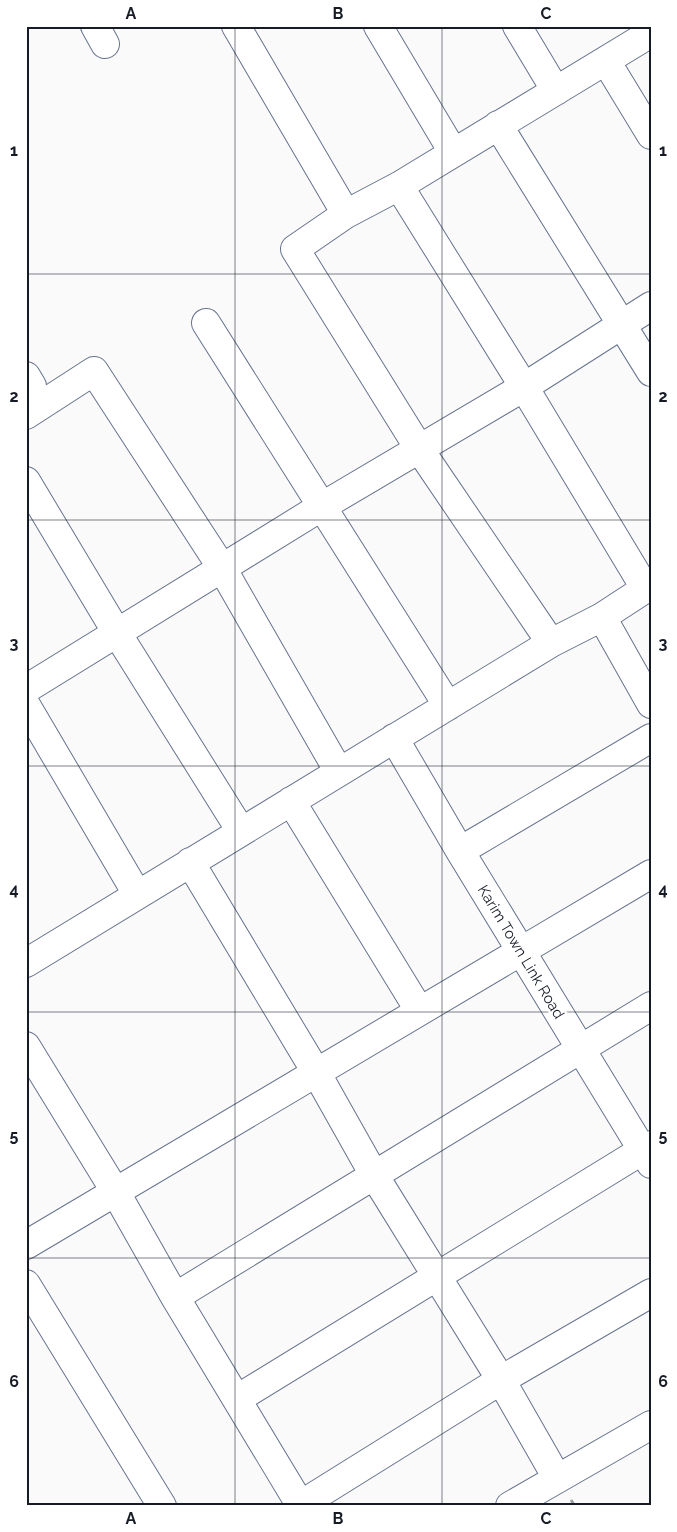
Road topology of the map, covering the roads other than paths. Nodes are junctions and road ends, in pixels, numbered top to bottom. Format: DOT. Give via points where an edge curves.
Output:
graph roads {
  1 [pos="236,26"];
  2 [pos="378,26"];
  3 [pos="517,26"];
  4 [pos="651,33"];
  5 [pos="606,61"];
  6 [pos="556,92"];
  7 [pos="498,125"];
  8 [pos="651,135"];
  9 [pos="453,152"];
  10 [pos="399,186"];
  11 [pos="346,214"];
  12 [pos="651,306"];
  13 [pos="206,323"];
  14 [pos="621,325"];
  15 [pos="651,372"];
  16 [pos="524,387"];
  17 [pos="26,414"];
  18 [pos="420,450"];
  19 [pos="26,481"];
  20 [pos="321,507"];
  21 [pos="222,568"];
  22 [pos="648,586"];
  23 [pos="602,618"];
  24 [pos="117,633"];
  25 [pos="551,643"];
  26 [pos="26,689"];
  27 [pos="651,704"];
  28 [pos="26,705"];
  29 [pos="448,706"];
  30 [pos="394,738"];
  31 [pos="651,738"];
  32 [pos="339,772"];
  33 [pos="291,801"];
  34 [pos="241,831"];
  35 [pos="460,851"];
  36 [pos="190,862"];
  37 [pos="651,874"];
  38 [pos="137,894"];
  39 [pos="520,950"];
  40 [pos="30,953"];
  41 [pos="651,1006"];
  42 [pos="419,1010"];
  43 [pos="26,1046"];
  44 [pos="580,1048"];
  45 [pos="316,1072"];
  46 [pos="648,1153"];
  47 [pos="374,1175"];
  48 [pos="115,1191"];
  49 [pos="26,1244"];
  50 [pos="437,1275"];
  51 [pos="26,1284"];
  52 [pos="651,1293"];
  53 [pos="175,1298"];
  54 [pos="501,1380"];
  55 [pos="237,1399"];
  56 [pos="651,1425"];
  57 [pos="557,1478"];
  58 [pos="300,1505"];
  59 [pos="162,1506"];
  60 [pos="510,1506"];
  1 -- 11 [label="street"];
  2 -- 9 [label="street"];
  3 -- 6 [label="street"];
  4 -- 5 [label="street"];
  5 -- 6 [label="street"];
  5 -- 8 [label="street"];
  6 -- 7 [label="street"];
  7 -- 9 [label="street"];
  7 -- 14 [label="street"];
  9 -- 10 [label="street"];
  10 -- 11 [label="street"];
  10 -- 16 [label="street"];
  11 -- 18 [label="street" via="295,249"];
  12 -- 14 [label="street"];
  13 -- 20 [label="street"];
  14 -- 15 [label="street"];
  14 -- 16 [label="street"];
  16 -- 18 [label="street"];
  16 -- 22 [label="street"];
  17 -- 21 [label="street" via="94,371"];
  18 -- 20 [label="street"];
  18 -- 25 [label="street"];
  19 -- 24 [label="street"];
  20 -- 21 [label="street"];
  20 -- 29 [label="street"];
  21 -- 24 [label="street"];
  21 -- 32 [label="street"];
  22 -- 23 [label="street"];
  23 -- 25 [label="street"];
  23 -- 27 [label="street"];
  24 -- 26 [label="street"];
  24 -- 34 [label="street"];
  25 -- 29 [label="street"];
  28 -- 38 [label="street"];
  29 -- 30 [label="street"];
  30 -- 32 [label="street"];
  30 -- 35 [label="street, Karim Town Link Road"];
  31 -- 35 [label="street"];
  32 -- 33 [label="street"];
  33 -- 34 [label="street"];
  33 -- 42 [label="street"];
  34 -- 36 [label="street"];
  35 -- 39 [label="street, Karim Town Link Road"];
  36 -- 38 [label="street"];
  36 -- 45 [label="street"];
  37 -- 39 [label="street"];
  38 -- 40 [label="street"];
  39 -- 42 [label="street"];
  39 -- 44 [label="street, Karim Town Link Road"];
  41 -- 44 [label="street"];
  42 -- 45 [label="street"];
  43 -- 48 [label="street"];
  44 -- 46 [label="street, Karim Town Link Road"];
  44 -- 47 [label="street"];
  45 -- 47 [label="street"];
  45 -- 48 [label="street"];
  46 -- 50 [label="street"];
  47 -- 50 [label="street"];
  47 -- 53 [label="street"];
  48 -- 49 [label="street"];
  48 -- 53 [label="street"];
  50 -- 54 [label="street"];
  50 -- 55 [label="street"];
  51 -- 59 [label="street"];
  52 -- 54 [label="street"];
  53 -- 55 [label="street"];
  54 -- 57 [label="street"];
  54 -- 58 [label="street"];
  55 -- 58 [label="street"];
  56 -- 57 [label="street"];
  57 -- 60 [label="street"];
}
